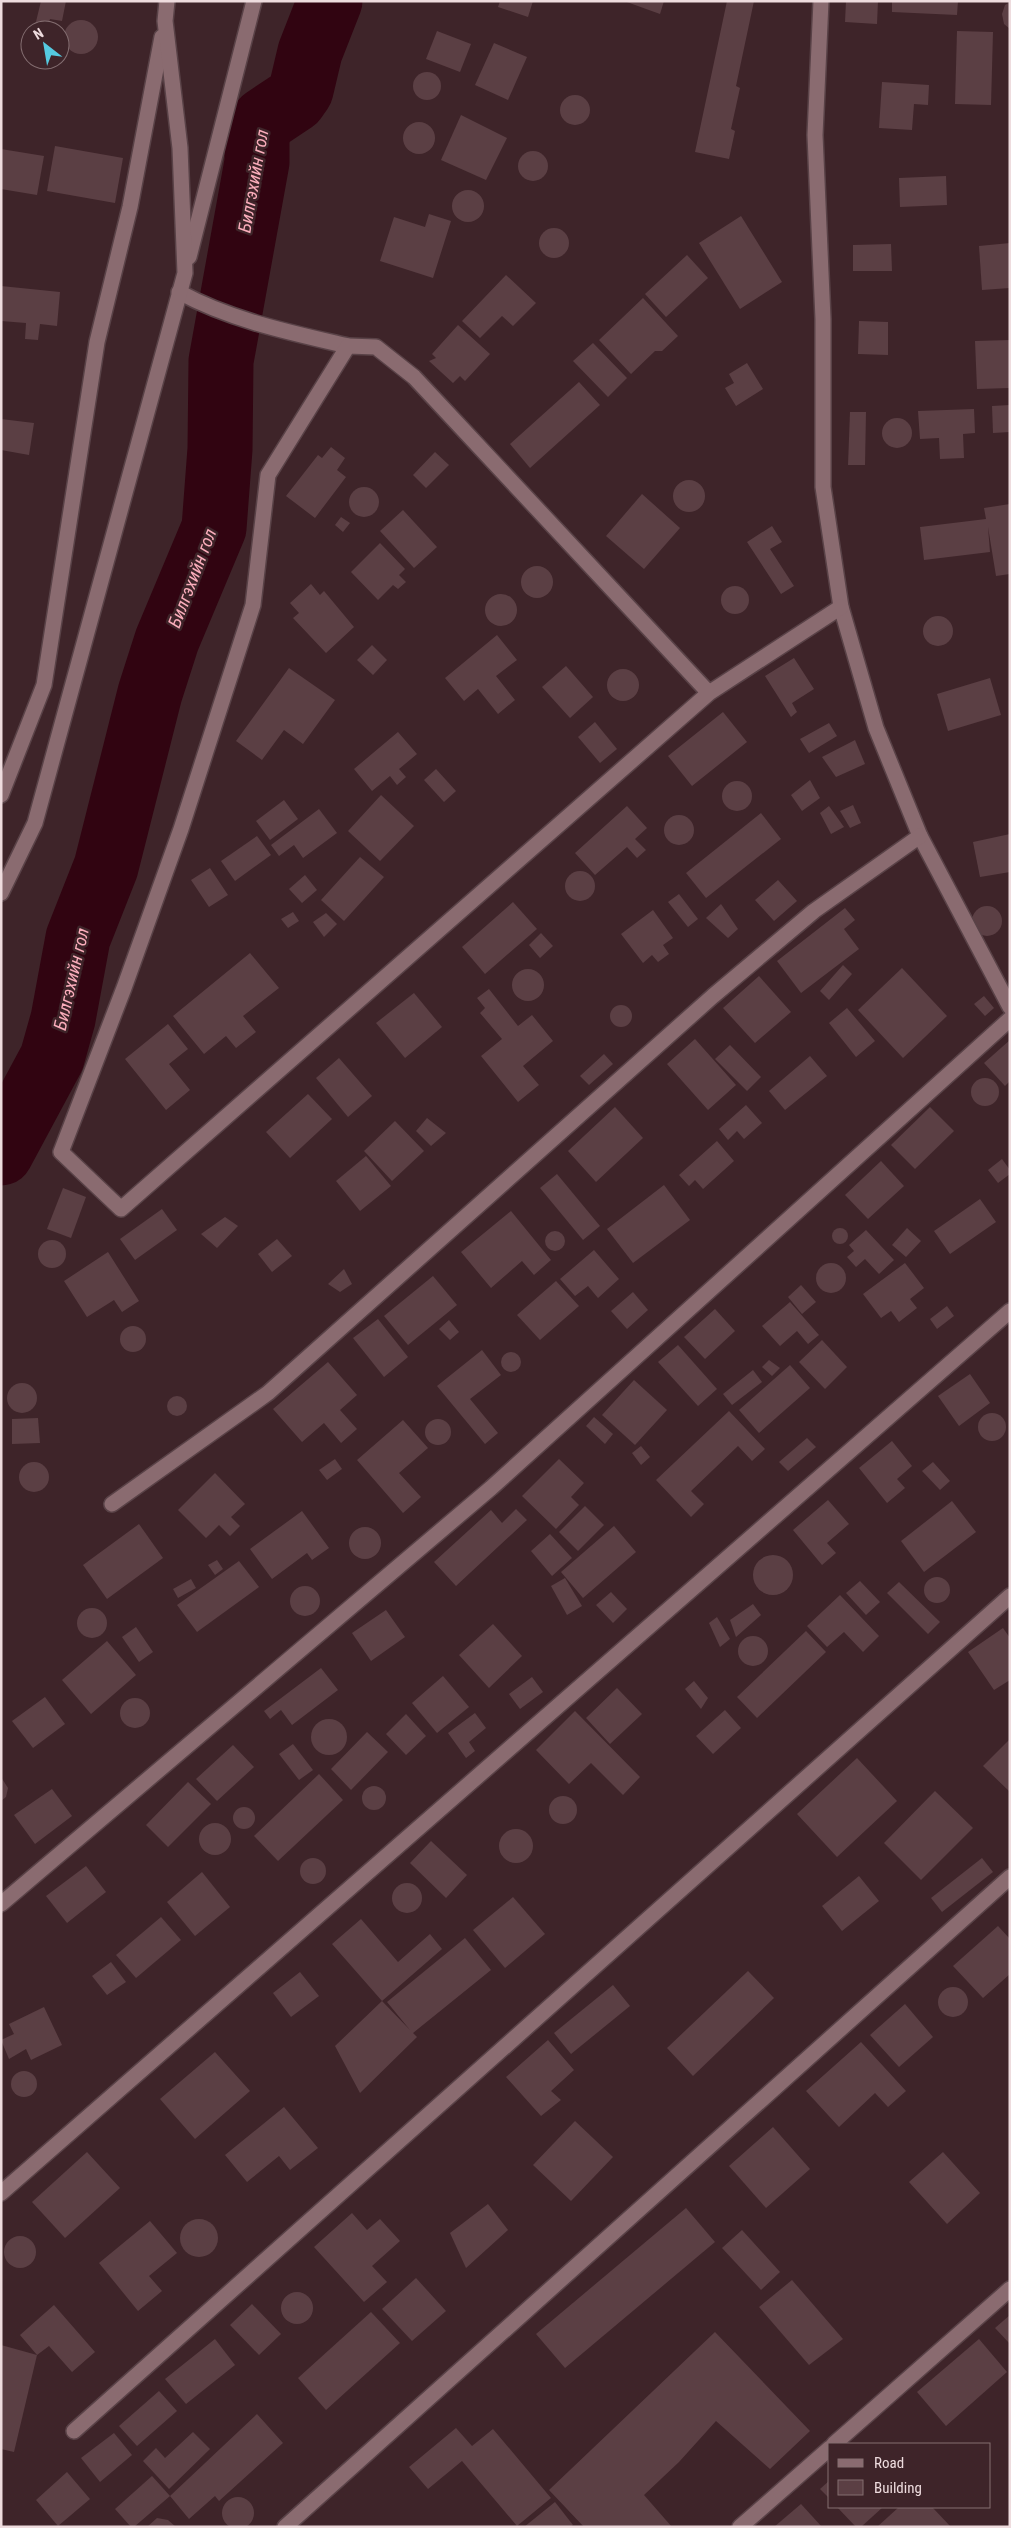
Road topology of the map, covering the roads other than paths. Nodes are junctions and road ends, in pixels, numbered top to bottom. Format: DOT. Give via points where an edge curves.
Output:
graph roads {
  1 [pos="167,1"];
  2 [pos="254,1"];
  3 [pos="821,1"];
  4 [pos="165,21"];
  5 [pos="185,273"];
  6 [pos="179,292"];
  7 [pos="348,346"];
  8 [pos="841,607"];
  9 [pos="709,693"];
  10 [pos="1,794"];
  11 [pos="920,836"];
  12 [pos="1,893"];
  13 [pos="1010,1007"];
  14 [pos="1010,1018"];
  15 [pos="1010,1311"];
  16 [pos="112,1504"];
  17 [pos="1010,1596"];
  18 [pos="1010,1877"];
  19 [pos="1,1904"];
  20 [pos="1,2193"];
  21 [pos="1010,2289"];
  22 [pos="74,2431"];
  23 [pos="835,2443"];
  24 [pos="828,2450"];
  25 [pos="285,2527"];
  26 [pos="740,2527"];
  1 -- 4 [label="street"];
  2 -- 5 [label="street"];
  3 -- 8 [label="street" via="815,135 823,318 824,487"];
  4 -- 5 [label="street" via="180,148"];
  4 -- 10 [label="street" via="130,207 97,342 44,685"];
  5 -- 6 [label="street"];
  6 -- 7 [label="street" via="198,303 283,330"];
  6 -- 12 [label="street" via="35,822"];
  7 -- 9 [label="street" via="376,347 414,377"];
  7 -- 9 [label="street" via="268,475 253,605 181,829 61,1152 121,1209"];
  8 -- 9 [label="street"];
  8 -- 11 [label="street" via="876,728"];
  11 -- 13 [label="street"];
  11 -- 16 [label="street" via="814,911 713,996 268,1393"];
  14 -- 19 [label="street" via="491,1488"];
  15 -- 20 [label="street"];
  17 -- 22 [label="street"];
  18 -- 25 [label="street"];
  21 -- 23 [label="street"];
  24 -- 26 [label="street"];
}
